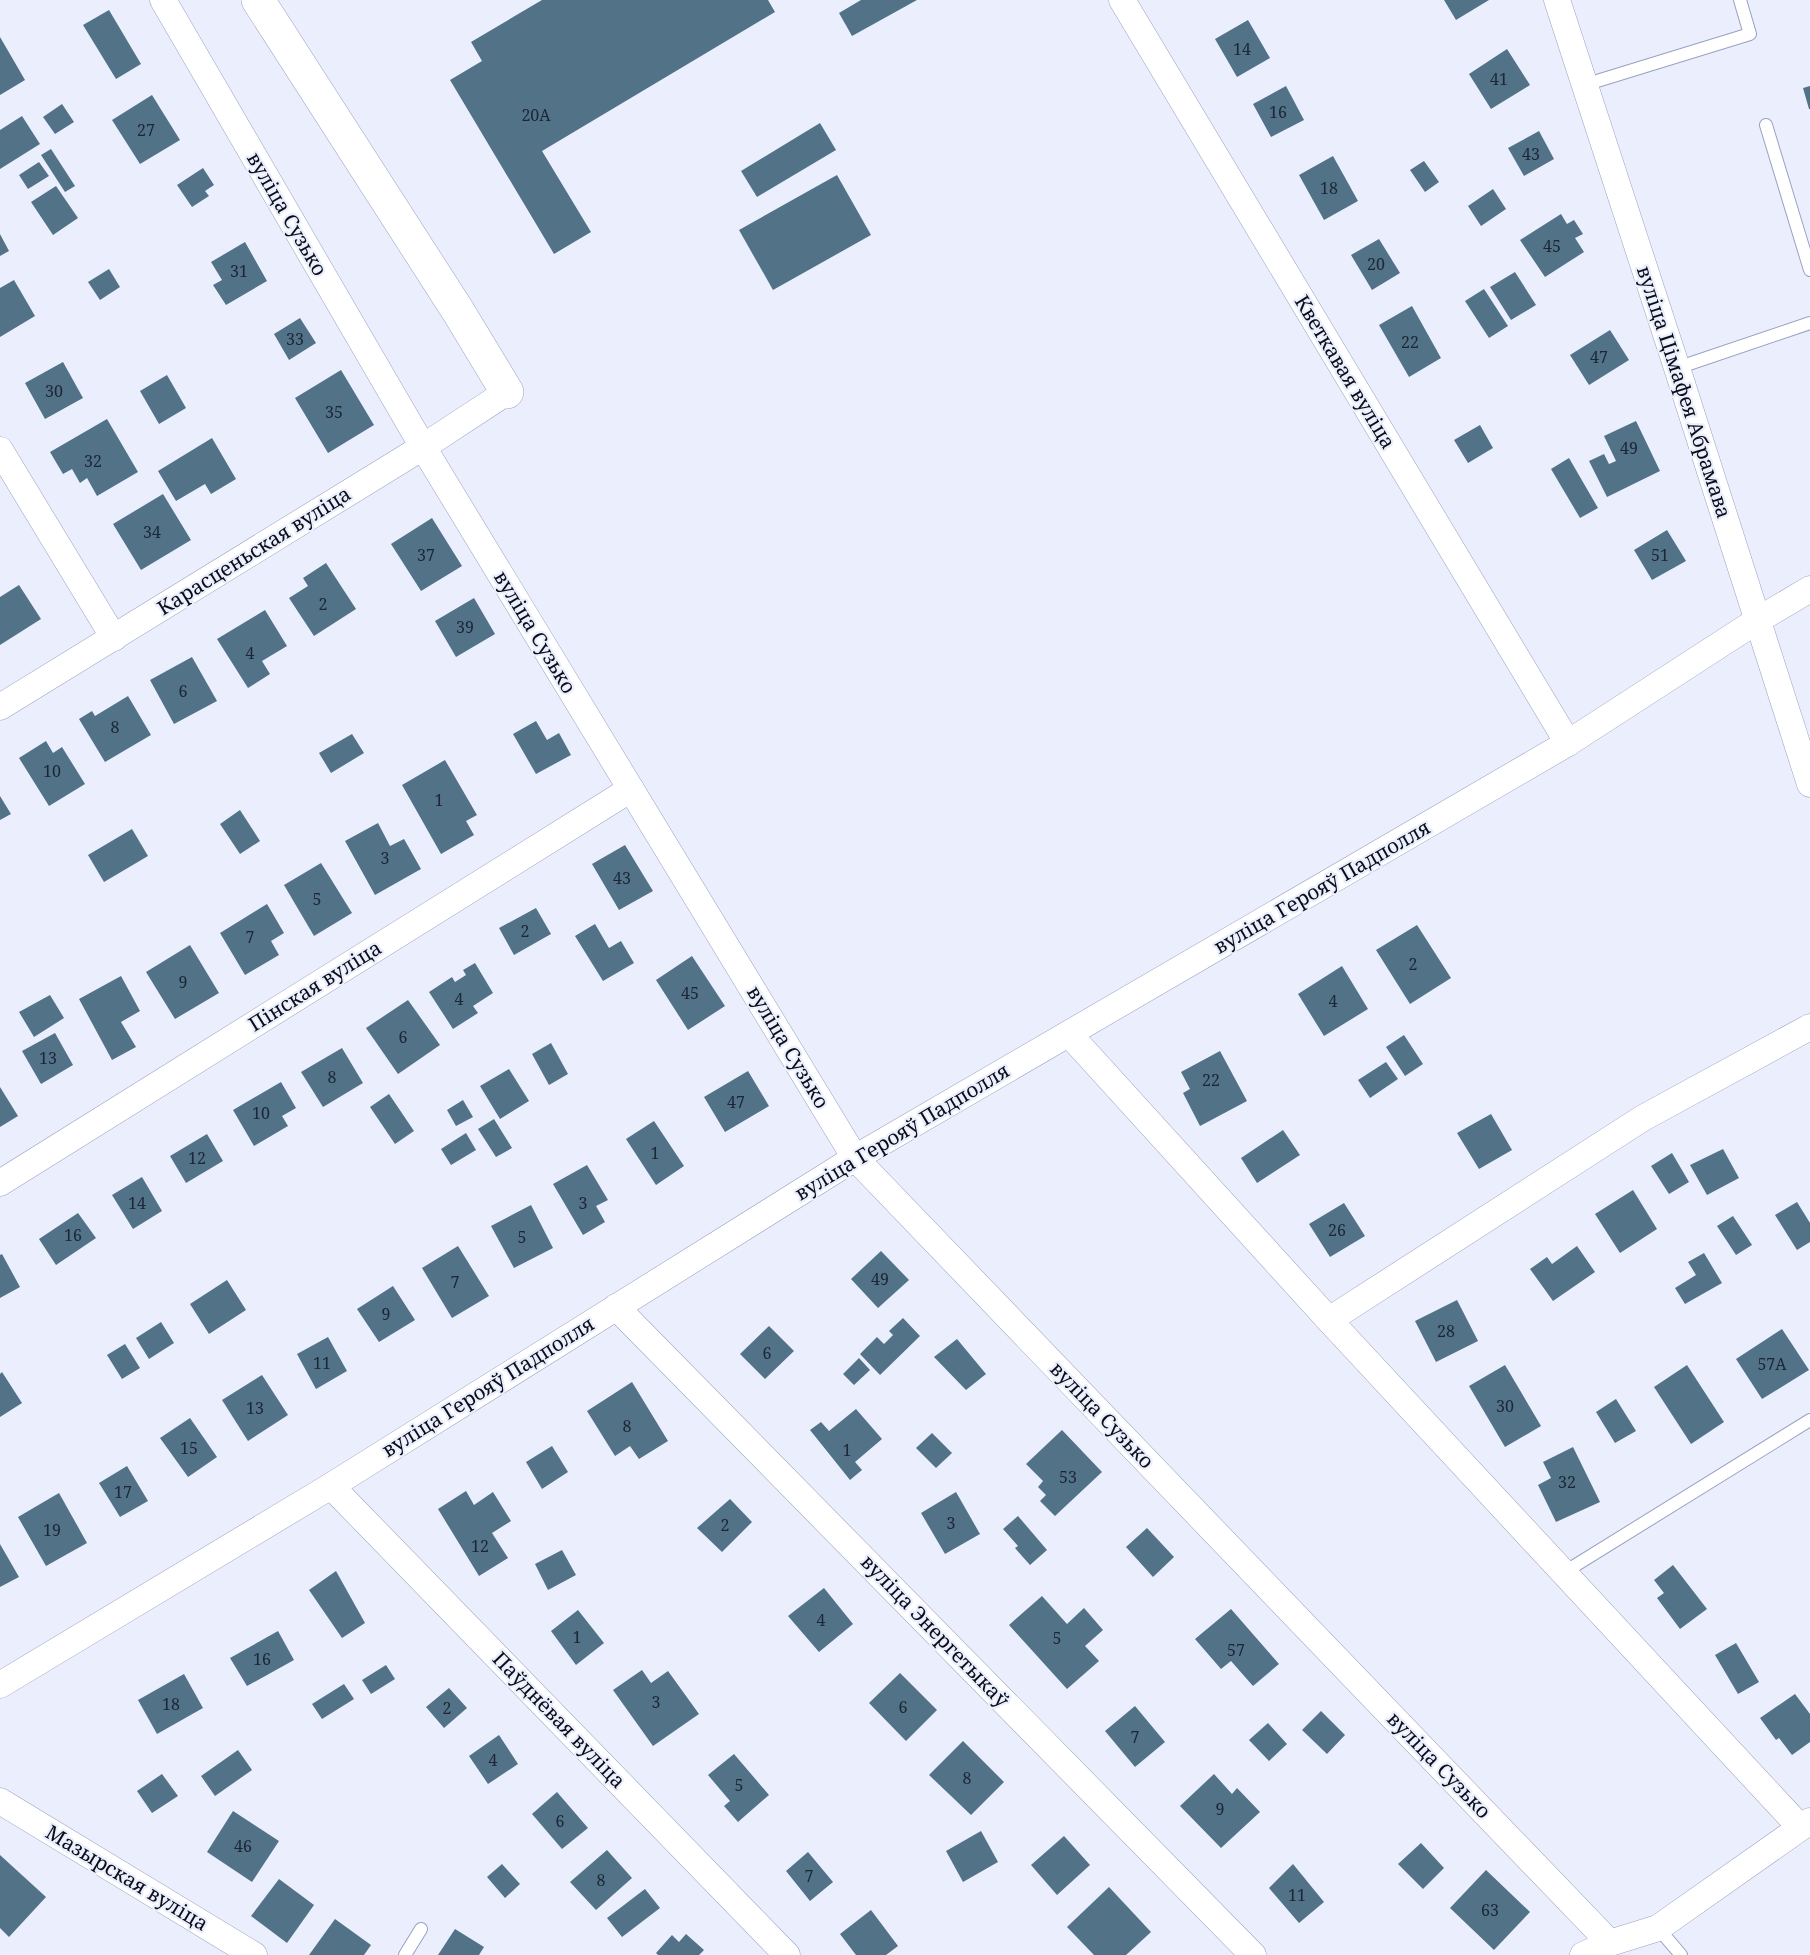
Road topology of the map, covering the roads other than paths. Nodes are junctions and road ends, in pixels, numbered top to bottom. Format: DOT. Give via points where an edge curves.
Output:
graph roads {
  1 [pos="163,0"];
  2 [pos="1557,0"];
  3 [pos="1740,0"];
  4 [pos="1127,2"];
  5 [pos="266,3"];
  6 [pos="1584,85"];
  7 [pos="1766,124"];
  8 [pos="1810,270"];
  9 [pos="1810,323"];
  10 [pos="1677,368"];
  11 [pos="507,392"];
  12 [pos="423,447"];
  13 [pos="0,450"];
  14 [pos="1810,589"];
  15 [pos="1758,620"];
  16 [pos="114,638"];
  17 [pos="0,707"];
  18 [pos="1568,743"];
  19 [pos="1805,755"];
  20 [pos="1810,784"];
  21 [pos="631,789"];
  22 [pos="1810,1027"];
  23 [pos="1069,1034"];
  24 [pos="855,1158"];
  25 [pos="0,1183"];
  26 [pos="616,1307"];
  27 [pos="1329,1320"];
  28 [pos="1810,1419"];
  29 [pos="331,1486"];
  30 [pos="1563,1573"];
  31 [pos="0,1685"];
  32 [pos="0,1801"];
  33 [pos="1805,1824"];
  34 [pos="1658,1928"];
  35 [pos="421,1929"];
  36 [pos="1616,1949"];
  37 [pos="254,1955"];
  38 [pos="405,1955"];
  39 [pos="787,1955"];
  40 [pos="1253,1955"];
  41 [pos="1583,1955"];
  42 [pos="1681,1955"];
  1 -- 12 [label="street, вуліца Сузько"];
  2 -- 6 [label="street, вуліца Цімафея Абрамава"];
  3 -- 6 [label="lane" via="1750,34"];
  4 -- 18 [label="street, Кветкавая вуліца"];
  5 -- 11 [label="street"];
  6 -- 10 [label="street, вуліца Цімафея Абрамава"];
  7 -- 8 [label="lane"];
  9 -- 10 [label="lane"];
  10 -- 15 [label="street, вуліца Цімафея Абрамава"];
  11 -- 12 [label="street, Карасценьская вуліца"];
  12 -- 16 [label="street, Карасценьская вуліца"];
  12 -- 21 [label="street, вуліца Сузько"];
  13 -- 16 [label="street"];
  14 -- 15 [label="street, вуліца Герояў Падполля"];
  15 -- 18 [label="street, вуліца Герояў Падполля"];
  15 -- 19 [label="street, вуліца Цімафея Абрамава"];
  16 -- 17 [label="street, Карасценьская вуліца"];
  18 -- 23 [label="street, вуліца Герояў Падполля"];
  19 -- 20 [label="street, вуліца Цімафея Абрамава"];
  21 -- 24 [label="street, вуліца Сузько"];
  21 -- 25 [label="street, Пінская вуліца"];
  22 -- 27 [label="street" via="1643,1118"];
  23 -- 24 [label="street, вуліца Герояў Падполля"];
  23 -- 27 [label="street"];
  24 -- 26 [label="street, вуліца Герояў Падполля"];
  24 -- 36 [label="street, вуліца Сузько"];
  26 -- 29 [label="street, вуліца Герояў Падполля"];
  26 -- 40 [label="street, вуліца Энергетыкаў"];
  27 -- 30 [label="street"];
  28 -- 30 [label="lane"];
  29 -- 31 [label="street, вуліца Герояў Падполля"];
  29 -- 39 [label="street, Паўднёвая вуліца"];
  30 -- 33 [label="street"];
  32 -- 37 [label="street, Мазырская вуліца"];
  33 -- 34 [label="street"];
  34 -- 36 [label="street"];
  34 -- 42 [label="lane"];
  35 -- 38 [label="lane"];
  36 -- 41 [label="street"];
}
